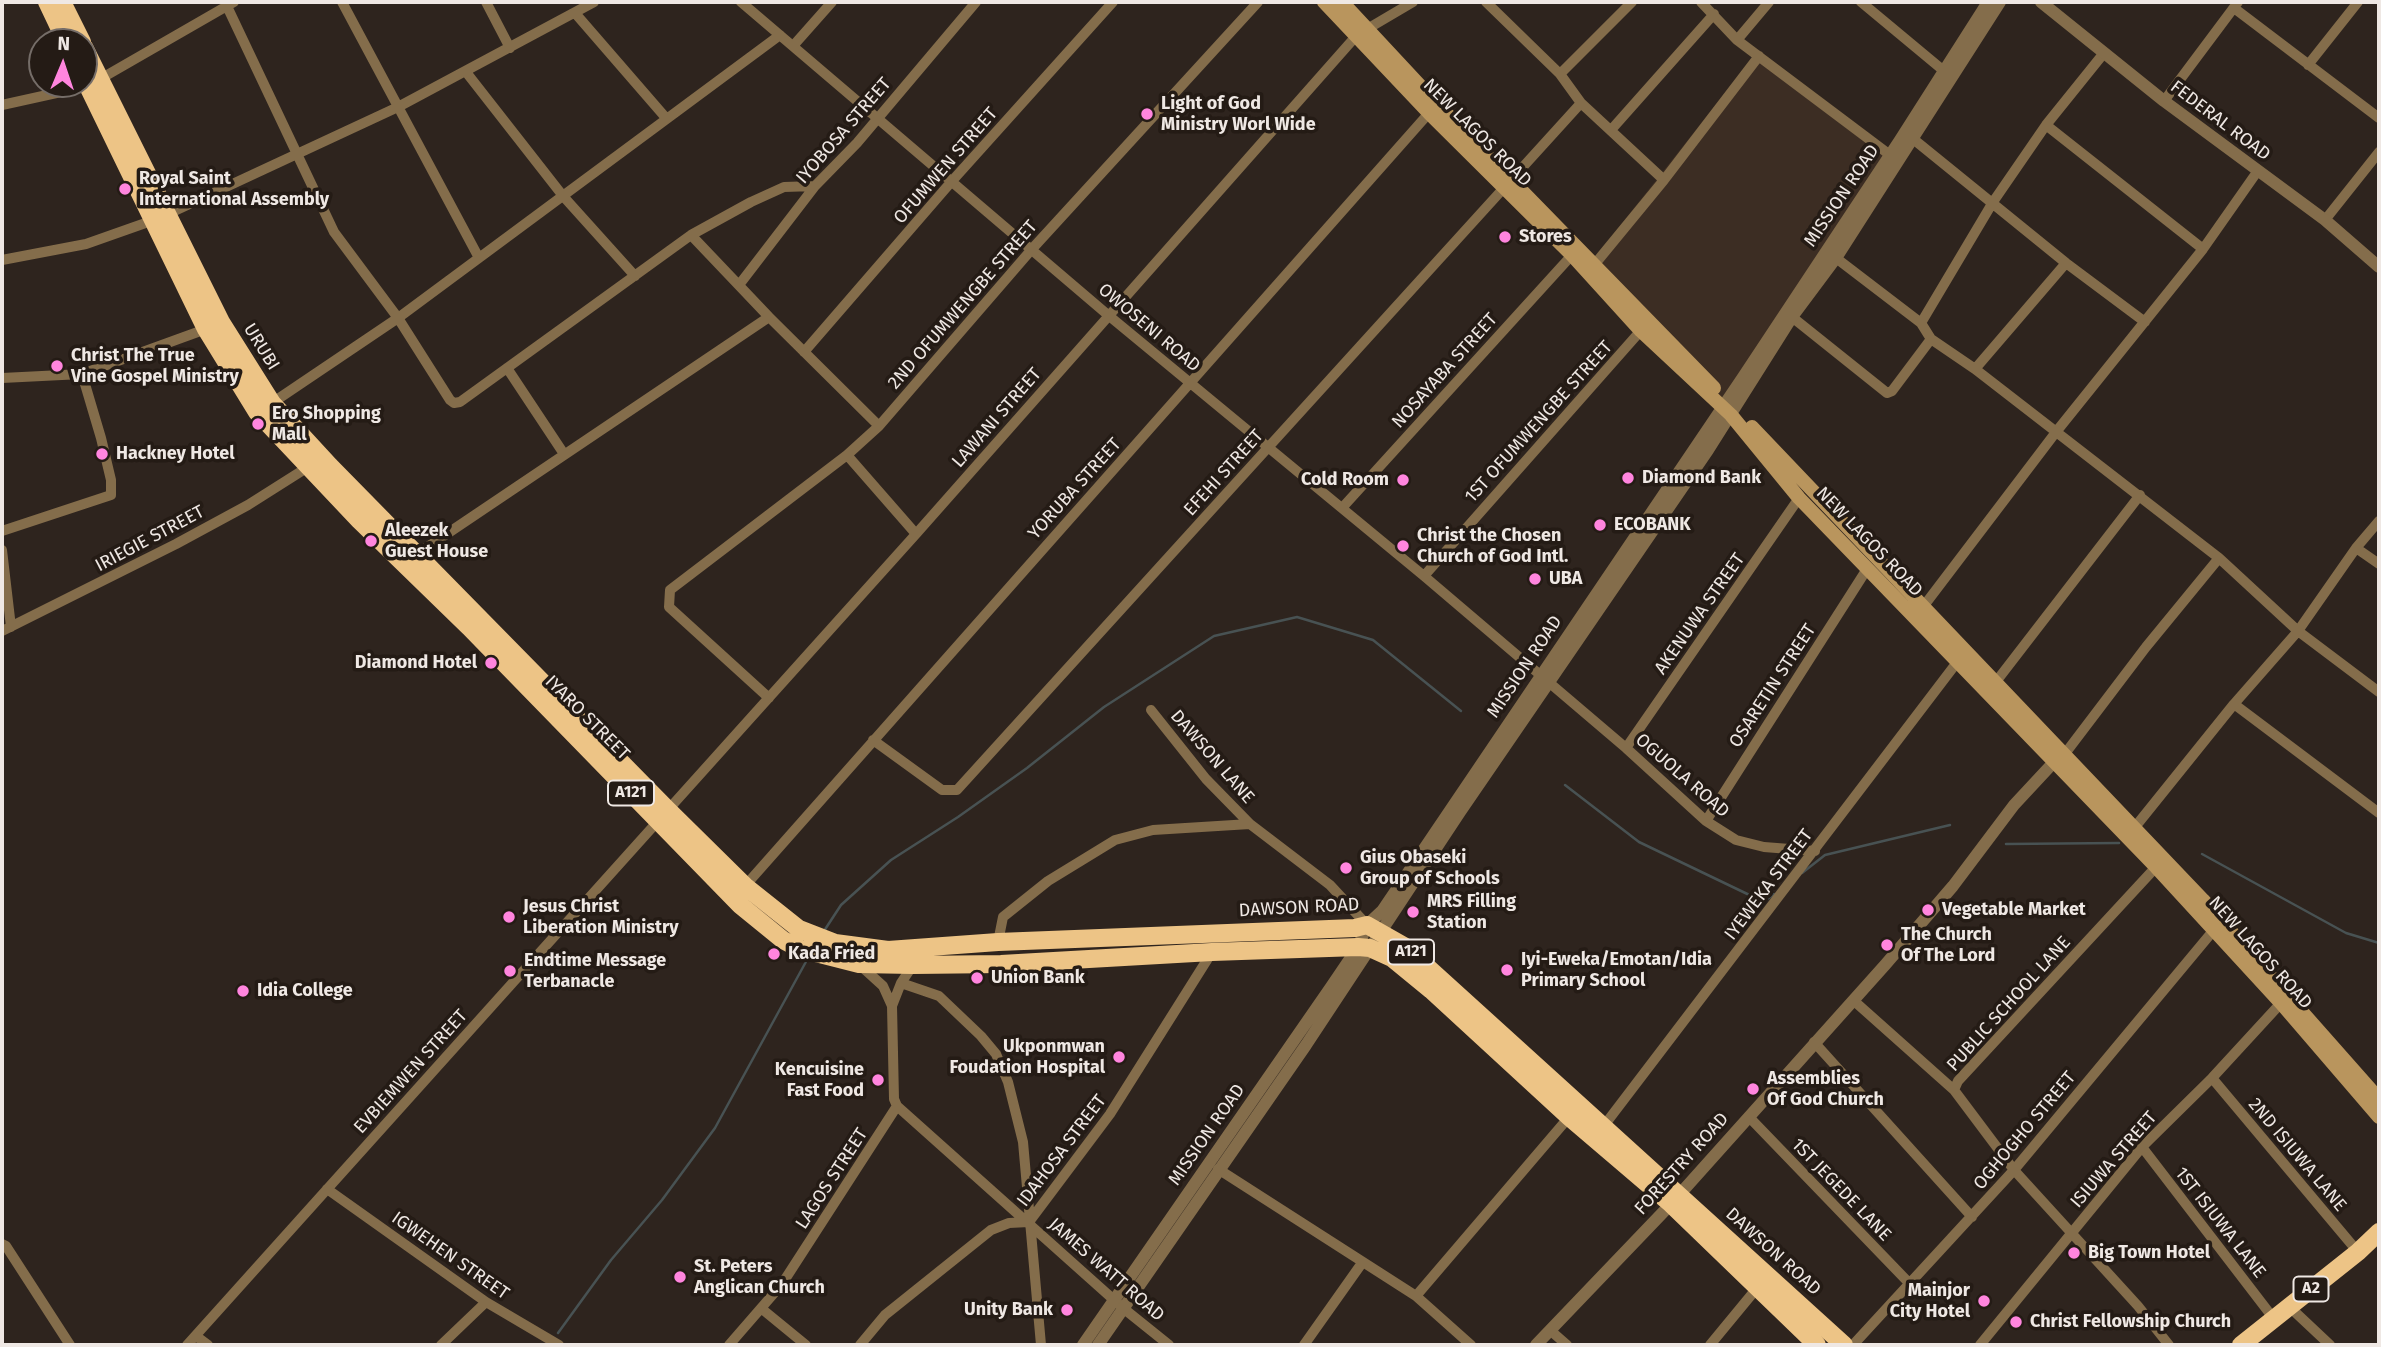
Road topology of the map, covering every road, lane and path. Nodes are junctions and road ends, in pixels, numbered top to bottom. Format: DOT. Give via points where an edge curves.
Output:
graph roads {
  1 [pos="47,2"];
  2 [pos="62,2"];
  3 [pos="342,2"];
  4 [pos="486,2"];
  5 [pos="594,2"];
  6 [pos="741,2"];
  7 [pos="832,2"];
  8 [pos="976,2"];
  9 [pos="1112,2"];
  10 [pos="1258,2"];
  11 [pos="1324,2"];
  12 [pos="1342,2"];
  13 [pos="1413,2"];
  14 [pos="1486,2"];
  15 [pos="1632,2"];
  16 [pos="1702,2"];
  17 [pos="1769,2"];
  18 [pos="1861,2"];
  19 [pos="1988,2"];
  20 [pos="2000,2"];
  21 [pos="2041,2"];
  22 [pos="2358,2"];
  23 [pos="228,3"];
  24 [pos="2236,5"];
  25 [pos="575,13"];
  26 [pos="1714,14"];
  27 [pos="59,28"];
  28 [pos="75,28"];
  29 [pos="1363,32"];
  30 [pos="780,35"];
  31 [pos="1737,40"];
  32 [pos="793,46"];
  33 [pos="510,48"];
  34 [pos="2104,53"];
  35 [pos="1759,56"];
  36 [pos="2308,65"];
  37 [pos="1944,71"];
  38 [pos="466,72"];
  39 [pos="1560,75"];
  40 [pos="98,77"];
  41 [pos="98,95"];
  42 [pos="28,98"];
  43 [pos="2164,101"];
  44 [pos="1581,103"];
  45 [pos="2,105"];
  46 [pos="398,107"];
  47 [pos="1429,113"];
  48 [pos="666,118"];
  49 [pos="877,118"];
  50 [pos="2379,118"];
  51 [pos="2046,125"];
  52 [pos="1611,130"];
  53 [pos="1912,138"];
  54 [pos="2379,152"];
  55 [pos="299,154"];
  56 [pos="1891,155"];
  57 [pos="2257,172"];
  58 [pos="1664,180"];
  59 [pos="952,181"];
  60 [pos="1506,183"];
  61 [pos="815,187"];
  62 [pos="562,196"];
  63 [pos="1993,202"];
  64 [pos="161,217"];
  65 [pos="2325,220"];
  66 [pos="691,235"];
  67 [pos="1032,249"];
  68 [pos="2203,249"];
  69 [pos="1572,255"];
  70 [pos="479,258"];
  71 [pos="1836,258"];
  72 [pos="2,260"];
  73 [pos="2066,263"];
  74 [pos="2379,267"];
  75 [pos="1591,269"];
  76 [pos="635,275"];
  77 [pos="739,285"];
  78 [pos="1108,315"];
  79 [pos="769,317"];
  80 [pos="1791,317"];
  81 [pos="398,318"];
  82 [pos="2145,322"];
  83 [pos="1921,323"];
  84 [pos="1645,326"];
  85 [pos="206,329"];
  86 [pos="1931,339"];
  87 [pos="804,352"];
  88 [pos="507,368"];
  89 [pos="1975,369"];
  90 [pos="82,374"];
  91 [pos="2,378"];
  92 [pos="1190,382"];
  93 [pos="272,403"];
  94 [pos="1728,408"];
  95 [pos="879,426"];
  96 [pos="2056,432"];
  97 [pos="1268,447"];
  98 [pos="564,454"];
  99 [pos="848,455"];
  100 [pos="308,467"];
  101 [pos="2140,495"];
  102 [pos="1800,498"];
  103 [pos="1342,508"];
  104 [pos="2379,521"];
  105 [pos="2,531"];
  106 [pos="916,534"];
  107 [pos="2356,548"];
  108 [pos="2,550"];
  109 [pos="417,554"];
  110 [pos="2219,558"];
  111 [pos="2379,564"];
  112 [pos="1867,569"];
  113 [pos="1424,576"];
  114 [pos="1923,607"];
  115 [pos="474,622"];
  116 [pos="6,629"];
  117 [pos="2298,631"];
  118 [pos="1958,661"];
  119 [pos="1544,679"];
  120 [pos="1995,683"];
  121 [pos="2378,688"];
  122 [pos="769,698"];
  123 [pos="2234,704"];
  124 [pos="1151,710"];
  125 [pos="873,740"];
  126 [pos="1626,748"];
  127 [pos="2059,758"];
  128 [pos="2379,813"];
  129 [pos="662,815"];
  130 [pos="1706,821"];
  131 [pos="1251,824"];
  132 [pos="2130,833"];
  133 [pos="1815,851"];
  134 [pos="2156,867"];
  135 [pos="745,886"];
  136 [pos="1374,928"];
  137 [pos="2213,931"];
  138 [pos="804,942"];
  139 [pos="998,942"];
  140 [pos="1364,947"];
  141 [pos="1212,952"];
  142 [pos="859,964"];
  143 [pos="913,965"];
  144 [pos="901,983"];
  145 [pos="1853,1000"];
  146 [pos="2281,1003"];
  147 [pos="892,1006"];
  148 [pos="1814,1042"];
  149 [pos="2212,1078"];
  150 [pos="1954,1090"];
  151 [pos="2379,1099"];
  152 [pos="897,1106"];
  153 [pos="1569,1117"];
  154 [pos="1749,1117"];
  155 [pos="2379,1117"];
  156 [pos="1603,1127"];
  157 [pos="2141,1147"];
  158 [pos="1218,1169"];
  159 [pos="2014,1170"];
  160 [pos="327,1189"];
  161 [pos="1675,1199"];
  162 [pos="1972,1217"];
  163 [pos="1028,1222"];
  164 [pos="2379,1231"];
  165 [pos="2072,1234"];
  166 [pos="2,1244"];
  167 [pos="2379,1247"];
  168 [pos="2358,1252"];
  169 [pos="1362,1263"];
  170 [pos="1911,1285"];
  171 [pos="1757,1288"];
  172 [pos="1416,1296"];
  173 [pos="486,1302"];
  174 [pos="1118,1303"];
  175 [pos="762,1309"];
  176 [pos="2296,1313"];
  177 [pos="2274,1319"];
  178 [pos="1551,1331"];
  179 [pos="196,1336"];
  180 [pos="70,1345"];
  181 [pos="187,1345"];
  182 [pos="208,1345"];
  183 [pos="441,1345"];
  184 [pos="559,1345"];
  185 [pos="729,1345"];
  186 [pos="806,1345"];
  187 [pos="860,1345"];
  188 [pos="1041,1345"];
  189 [pos="1083,1345"];
  190 [pos="1098,1345"];
  191 [pos="1169,1345"];
  192 [pos="1304,1345"];
  193 [pos="1471,1345"];
  194 [pos="1536,1345"];
  195 [pos="1567,1345"];
  196 [pos="1710,1345"];
  197 [pos="1817,1345"];
  198 [pos="1844,1345"];
  199 [pos="1853,1345"];
  200 [pos="1980,1345"];
  201 [pos="2169,1345"];
  202 [pos="2241,1345"];
  203 [pos="2258,1345"];
  204 [pos="2330,1345"];
  1 -- 27 [label="highway"];
  2 -- 28 [label="highway"];
  3 -- 46 [label="street"];
  4 -- 33 [label="street"];
  5 -- 25 [label="street"];
  6 -- 30 [label="street, OWOSENI ROAD"];
  7 -- 32 [label="street"];
  8 -- 49 [label="street, IYOBOSA STREET"];
  9 -- 59 [label="street, OFUMWEN STREET"];
  10 -- 67 [label="street, 2ND OFUMWENGBE STREET"];
  11 -- 29 [label="main road, NEW LAGOS ROAD"];
  12 -- 29 [label="main road, NEW LAGOS ROAD"];
  13 -- 29 [label="street, LAWANI STREET"];
  14 -- 39 [label="street"];
  15 -- 39 [label="street"];
  16 -- 26 [label="street"];
  17 -- 31 [label="street"];
  18 -- 37 [label="street"];
  19 -- 37 [label="street, MISSION ROAD"];
  20 -- 53 [label="street, MISSION ROAD"];
  21 -- 34 [label="street, FEDERAL ROAD"];
  22 -- 36 [label="street"];
  23 -- 40 [label="street"];
  23 -- 55 [label="street"];
  24 -- 36 [label="street"];
  24 -- 43 [label="street"];
  25 -- 33 [label="street"];
  25 -- 48 [label="street"];
  26 -- 31 [label="street"];
  26 -- 52 [label="street"];
  29 -- 47 [label="main road, NEW LAGOS ROAD"];
  29 -- 60 [label="main road, NEW LAGOS ROAD"];
  29 -- 78 [label="street, LAWANI STREET"];
  30 -- 32 [label="street, OWOSENI ROAD"];
  30 -- 48 [label="street"];
  31 -- 35 [label="street"];
  32 -- 49 [label="street, OWOSENI ROAD"];
  33 -- 38 [label="street"];
  34 -- 43 [label="street, FEDERAL ROAD"];
  34 -- 51 [label="street"];
  35 -- 56 [label="street"];
  35 -- 58 [label="street"];
  36 -- 50 [label="street"];
  37 -- 56 [label="street, MISSION ROAD"];
  38 -- 46 [label="street"];
  38 -- 62 [label="street"];
  39 -- 44 [label="street"];
  41 -- 64 [label="highway, URUBI / A121"];
  42 -- 45 [label="street"];
  43 -- 57 [label="street, FEDERAL ROAD"];
  44 -- 52 [label="street"];
  44 -- 60 [label="street, EFEHI STREET"];
  46 -- 55 [label="street"];
  46 -- 70 [label="street"];
  47 -- 60 [label="main road, NEW LAGOS ROAD"];
  47 -- 92 [label="street, YORUBA STREET"];
  48 -- 62 [label="street"];
  49 -- 59 [label="street, OWOSENI ROAD"];
  49 -- 61 [label="street, IYOBOSA STREET"];
  51 -- 63 [label="street"];
  51 -- 68 [label="street"];
  52 -- 58 [label="street"];
  53 -- 63 [label="street"];
  53 -- 71 [label="street, MISSION ROAD"];
  54 -- 65 [label="street"];
  55 -- 64 [label="street"];
  55 -- 81 [label="street" via="334,232"];
  56 -- 94 [label="street, MISSION ROAD"];
  57 -- 65 [label="street, FEDERAL ROAD"];
  57 -- 68 [label="street"];
  58 -- 75 [label="street"];
  59 -- 67 [label="street, OWOSENI ROAD"];
  59 -- 87 [label="street, OFUMWEN STREET"];
  60 -- 69 [label="main road, NEW LAGOS ROAD"];
  60 -- 75 [label="main road, NEW LAGOS ROAD"];
  60 -- 97 [label="street, EFEHI STREET"];
  61 -- 66 [label="street" via="784,187"];
  61 -- 77 [label="street, IYOBOSA STREET"];
  62 -- 70 [label="street"];
  62 -- 76 [label="street"];
  63 -- 73 [label="street"];
  63 -- 83 [label="street"];
  64 -- 72 [label="street" via="86,244"];
  64 -- 85 [label="highway, URUBI / A121"];
  64 -- 93 [label="highway, URUBI / A121"];
  65 -- 74 [label="street, FEDERAL ROAD"];
  66 -- 76 [label="street"];
  66 -- 77 [label="street"];
  67 -- 78 [label="street, OWOSENI ROAD"];
  67 -- 95 [label="street, 2ND OFUMWENGBE STREET"];
  68 -- 82 [label="street"];
  69 -- 75 [label="main road, NEW LAGOS ROAD"];
  69 -- 103 [label="street, NOSAYABA STREET"];
  70 -- 81 [label="street"];
  71 -- 80 [label="street, MISSION ROAD"];
  71 -- 83 [label="street"];
  73 -- 82 [label="street"];
  73 -- 89 [label="street"];
  75 -- 84 [label="main road, NEW LAGOS ROAD"];
  76 -- 88 [label="street"];
  77 -- 79 [label="street"];
  78 -- 92 [label="street, OWOSENI ROAD"];
  78 -- 106 [label="street, LAWANI STREET"];
  79 -- 87 [label="street"];
  79 -- 98 [label="street"];
  80 -- 86 [label="street" via="1887,393"];
  80 -- 94 [label="street, MISSION ROAD"];
  81 -- 88 [label="street" via="450,401 460,402"];
  81 -- 93 [label="street"];
  82 -- 96 [label="street"];
  83 -- 86 [label="street"];
  84 -- 94 [label="main road, NEW LAGOS ROAD"];
  84 -- 113 [label="street, 1ST OFUMWENGBE STREET"];
  85 -- 90 [label="street"];
  85 -- 100 [label="highway, URUBI / A121" via="257,412"];
  86 -- 89 [label="street"];
  87 -- 95 [label="street"];
  88 -- 98 [label="street"];
  89 -- 96 [label="street"];
  90 -- 91 [label="street"];
  90 -- 105 [label="street" via="101,438 111,495"];
  92 -- 97 [label="street, OWOSENI ROAD"];
  92 -- 125 [label="street, YORUBA STREET"];
  93 -- 109 [label="highway, URUBI / A121"];
  94 -- 102 [label="main road, NEW LAGOS ROAD"];
  94 -- 114 [label="main road, NEW LAGOS ROAD"];
  94 -- 119 [label="street, MISSION ROAD"];
  95 -- 99 [label="street, 2ND OFUMWENGBE STREET"];
  96 -- 101 [label="street"];
  96 -- 114 [label="street"];
  97 -- 103 [label="street, OWOSENI ROAD"];
  97 -- 125 [label="street, EFEHI STREET" via="957,790 942,790"];
  98 -- 109 [label="street"];
  99 -- 106 [label="street"];
  99 -- 122 [label="street, 2ND OFUMWENGBE STREET" via="670,590 669,607"];
  100 -- 115 [label="highway, URUBI / A121" via="359,520"];
  100 -- 116 [label="street, IRIEGIE STREET" via="165,550"];
  101 -- 110 [label="street"];
  101 -- 120 [label="street"];
  102 -- 112 [label="main road, NEW LAGOS ROAD"];
  102 -- 126 [label="street, AKENUWA STREET"];
  103 -- 113 [label="street, OWOSENI ROAD"];
  104 -- 107 [label="street"];
  106 -- 122 [label="street, LAWANI STREET"];
  107 -- 111 [label="street"];
  107 -- 117 [label="street"];
  108 -- 116 [label="street"];
  109 -- 115 [label="highway, URUBI / A121"];
  110 -- 117 [label="street"];
  110 -- 127 [label="street"];
  112 -- 118 [label="main road, NEW LAGOS ROAD"];
  112 -- 130 [label="street, OSARETIN STREET"];
  113 -- 119 [label="street, OWOSENI ROAD"];
  114 -- 120 [label="main road, NEW LAGOS ROAD"];
  115 -- 129 [label="highway, IYARO STREET / A121"];
  117 -- 121 [label="street"];
  117 -- 123 [label="street"];
  118 -- 127 [label="main road, NEW LAGOS ROAD"];
  118 -- 133 [label="street, IYEWEKA STREET"];
  119 -- 126 [label="street, OGUOLA ROAD"];
  119 -- 136 [label="street, MISSION ROAD"];
  120 -- 127 [label="main road, NEW LAGOS ROAD"];
  122 -- 129 [label="street, LAWANI STREET"];
  123 -- 128 [label="street"];
  123 -- 132 [label="street"];
  124 -- 131 [label="street, DAWSON LANE" via="1206,779"];
  125 -- 135 [label="street, YORUBA STREET"];
  126 -- 130 [label="street, OGUOLA ROAD"];
  127 -- 132 [label="main road, NEW LAGOS ROAD"];
  127 -- 145 [label="street, FORESTRY ROAD" via="2014,805 1953,886"];
  129 -- 135 [label="highway, IYARO STREET / A121"];
  129 -- 138 [label="highway, IYARO STREET / A121" via="740,905 783,940"];
  129 -- 160 [label="street, EVBIEMWEN STREET"];
  130 -- 133 [label="street, OGUOLA ROAD" via="1736,840"];
  131 -- 136 [label="street, DAWSON LANE" via="1330,885"];
  131 -- 139 [label="street, DAWSON LANE" via="1153,830 1115,840 1048,881 1003,917"];
  132 -- 134 [label="main road, NEW LAGOS ROAD"];
  132 -- 151 [label="main road, NEW LAGOS ROAD" via="2203,900"];
  133 -- 156 [label="street, IYEWEKA STREET"];
  134 -- 137 [label="main road, NEW LAGOS ROAD"];
  134 -- 150 [label="street, PUBLIC SCHOOL LANE"];
  135 -- 138 [label="highway, IYARO STREET / A121"];
  136 -- 139 [label="highway, DAWSON ROAD / A121"];
  136 -- 140 [label="street, MISSION ROAD"];
  136 -- 156 [label="highway, DAWSON ROAD / A121" via="1402,944"];
  137 -- 146 [label="main road, NEW LAGOS ROAD"];
  137 -- 159 [label="street, OGHOGHO STREET"];
  138 -- 139 [label="highway, DAWSON ROAD / A121" via="888,950"];
  138 -- 142 [label="highway, A121" via="819,955"];
  140 -- 141 [label="highway, A121"];
  140 -- 153 [label="highway, DAWSON ROAD / A121" via="1392,958 1431,990"];
  140 -- 158 [label="street, MISSION ROAD" via="1306,1045"];
  140 -- 174 [label="street, MISSION ROAD"];
  141 -- 143 [label="highway, A121"];
  141 -- 163 [label="street, IDAHOSA STREET" via="1110,1114"];
  142 -- 143 [label="highway, A121"];
  142 -- 147 [label="street" via="883,986"];
  143 -- 144 [label="street"];
  144 -- 147 [label="street"];
  144 -- 163 [label="street" via="939,996 996,1054 1023,1142"];
  145 -- 148 [label="street, FORESTRY ROAD"];
  145 -- 150 [label="street"];
  146 -- 149 [label="street, ISIUWA STREET"];
  146 -- 155 [label="main road, NEW LAGOS ROAD"];
  147 -- 152 [label="street"];
  148 -- 154 [label="street, FORESTRY ROAD"];
  148 -- 162 [label="street"];
  149 -- 157 [label="street, ISIUWA STREET"];
  149 -- 168 [label="street, 2ND ISIUWA LANE"];
  150 -- 159 [label="street, PUBLIC SCHOOL LANE"];
  152 -- 163 [label="street, JAMES WATT ROAD"];
  152 -- 175 [label="street, LAGOS STREET"];
  153 -- 161 [label="highway, DAWSON ROAD / A121"];
  153 -- 172 [label="street"];
  154 -- 161 [label="street, FORESTRY ROAD"];
  154 -- 170 [label="street, 1ST JEGEDE LANE"];
  156 -- 161 [label="highway, DAWSON ROAD / A121"];
  157 -- 165 [label="street, ISIUWA STREET"];
  157 -- 177 [label="street, 1ST ISIUWA LANE"];
  158 -- 169 [label="street"];
  158 -- 174 [label="street, MISSION ROAD"];
  159 -- 162 [label="street, OGHOGHO STREET"];
  159 -- 165 [label="street, PUBLIC SCHOOL LANE"];
  160 -- 173 [label="street, IGWEHEN STREET"];
  160 -- 179 [label="street, EVBIEMWEN STREET"];
  161 -- 171 [label="highway, DAWSON ROAD / A121"];
  161 -- 178 [label="street, FORESTRY ROAD"];
  161 -- 198 [label="highway, DAWSON ROAD / A121"];
  162 -- 170 [label="street, OGHOGHO STREET"];
  163 -- 174 [label="street, JAMES WATT ROAD"];
  163 -- 187 [label="street, IDAHOSA STREET" via="991,1230 885,1315"];
  163 -- 188 [label="street"];
  164 -- 168 [label="highway, A2"];
  165 -- 200 [label="street, ISIUWA STREET"];
  165 -- 201 [label="street, PUBLIC SCHOOL LANE"];
  166 -- 180 [label="street"];
  167 -- 176 [label="highway, A2"];
  168 -- 177 [label="highway, A2"];
  169 -- 172 [label="street"];
  169 -- 192 [label="street"];
  170 -- 199 [label="street, OGHOGHO STREET"];
  171 -- 196 [label="street"];
  171 -- 197 [label="highway, DAWSON ROAD / A121"];
  172 -- 193 [label="street"];
  173 -- 183 [label="street"];
  173 -- 184 [label="street, IGWEHEN STREET"];
  174 -- 189 [label="street, MISSION ROAD"];
  174 -- 190 [label="street, MISSION ROAD"];
  174 -- 191 [label="street, JAMES WATT ROAD"];
  175 -- 185 [label="street, LAGOS STREET"];
  175 -- 186 [label="street"];
  176 -- 203 [label="highway, A2"];
  176 -- 204 [label="street"];
  177 -- 202 [label="highway, A2"];
  178 -- 194 [label="street, FORESTRY ROAD"];
  178 -- 195 [label="street"];
  179 -- 181 [label="street, EVBIEMWEN STREET"];
  179 -- 182 [label="street"];
}
